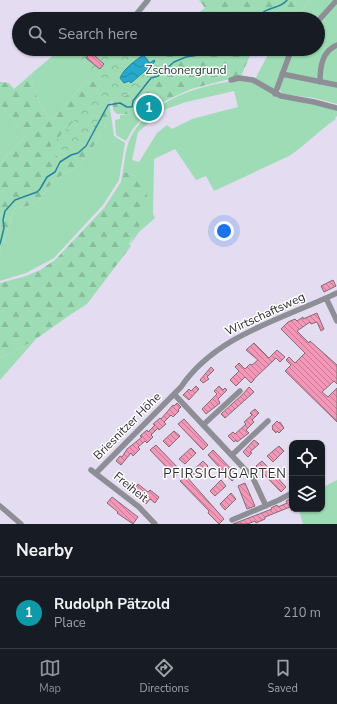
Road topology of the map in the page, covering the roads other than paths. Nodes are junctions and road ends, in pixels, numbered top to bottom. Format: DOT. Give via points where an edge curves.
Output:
graph roads {
  1 [pos="148,0"];
  2 [pos="337,0"];
  3 [pos="138,12"];
  4 [pos="325,13"];
  5 [pos="337,45"];
  6 [pos="289,56"];
  7 [pos="325,56"];
  8 [pos="325,56"];
  9 [pos="282,74"];
  10 [pos="231,80"];
  11 [pos="320,82"];
  12 [pos="337,85"];
  13 [pos="275,94"];
  14 [pos="337,108"];
  15 [pos="337,293"];
  16 [pos="326,298"];
  17 [pos="337,321"];
  18 [pos="189,376"];
  19 [pos="240,391"];
  20 [pos="174,394"];
  21 [pos="268,421"];
  22 [pos="203,425"];
  23 [pos="232,456"];
  24 [pos="93,471"];
  25 [pos="289,494"];
  26 [pos="0,506"];
  27 [pos="266,506"];
  28 [pos="232,520"];
  29 [pos="21,524"];
  30 [pos="155,524"];
  1 -- 3 [label="street"];
  2 -- 4 [label="street"];
  5 -- 8 [label="street" via="330,48"];
  6 -- 9 [label="street"];
  7 -- 11 [label="street" via="320,68"];
  9 -- 11 [label="street"];
  9 -- 13 [label="street"];
  10 -- 13 [label="street" via="253,80"];
  11 -- 12 [label="street"];
  13 -- 14 [label="street"];
  15 -- 16 [label="street, Wirtschaftsweg"];
  16 -- 17 [label="street"];
  16 -- 18 [label="street, Wirtschaftsweg" via="226,344"];
  18 -- 20 [label="street, Briesnitzer Höhe"];
  19 -- 22 [label="street"];
  20 -- 22 [label="street, Briesnitzer Höhe"];
  20 -- 24 [label="street, Briesnitzer Höhe"];
  21 -- 23 [label="street"];
  22 -- 23 [label="street, Briesnitzer Höhe"];
  23 -- 27 [label="street, Briesnitzer Höhe" via="253,478"];
  24 -- 30 [label="street, Freiheit" via="139,507"];
  25 -- 27 [label="street"];
  26 -- 29 [label="street"];
  27 -- 28 [label="street"];
}
